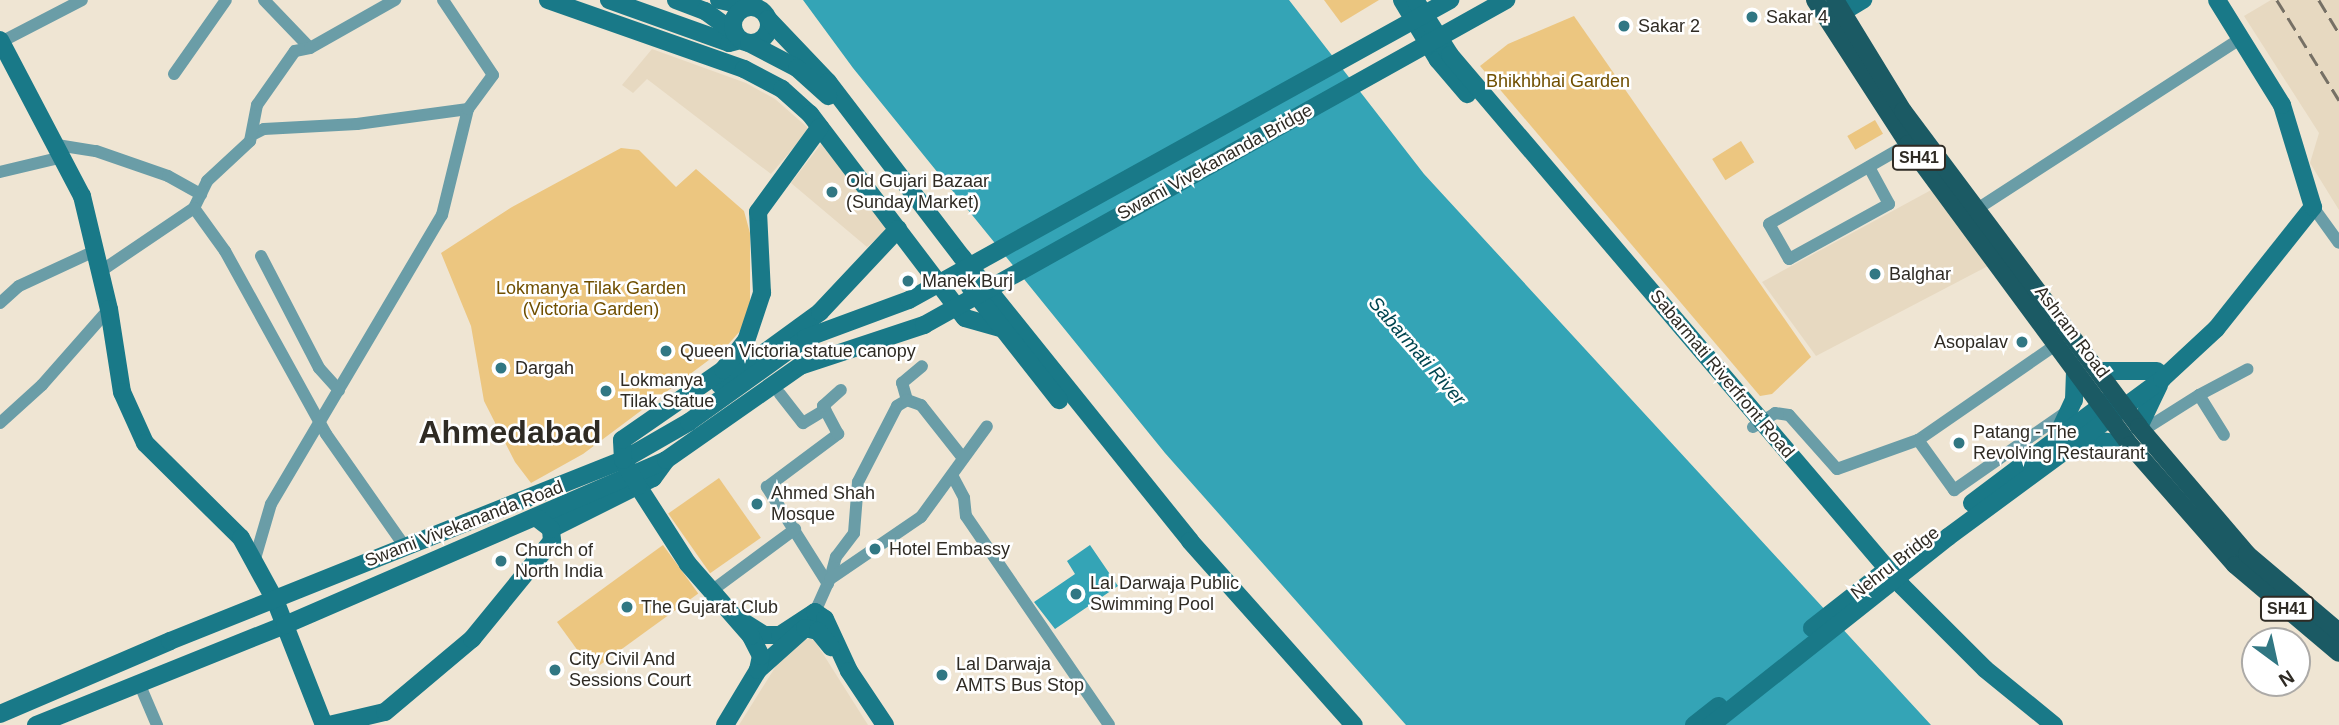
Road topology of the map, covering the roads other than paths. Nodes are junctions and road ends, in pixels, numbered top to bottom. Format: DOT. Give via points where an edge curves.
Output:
graph roads {
  1 [pos="82,0"];
  2 [pos="226,0"];
  3 [pos="264,0"];
  4 [pos="395,0"];
  5 [pos="443,0"];
  6 [pos="548,0"];
  7 [pos="609,0"];
  8 [pos="676,0"];
  9 [pos="719,0"];
  10 [pos="1402,0"];
  11 [pos="1415,0"];
  12 [pos="1450,0"];
  13 [pos="1497,0"];
  14 [pos="1506,0"];
  15 [pos="1815,0"];
  16 [pos="1863,0"];
  17 [pos="2217,0"];
  18 [pos="751,6"];
  19 [pos="1838,6"];
  20 [pos="1476,17"];
  21 [pos="768,19"];
  22 [pos="742,38"];
  23 [pos="2238,40"];
  24 [pos="0,41"];
  25 [pos="310,48"];
  26 [pos="174,74"];
  27 [pos="468,109"];
  28 [pos="820,127"];
  29 [pos="254,134"];
  30 [pos="1908,144"];
  31 [pos="60,151"];
  32 [pos="1869,167"];
  33 [pos="0,172"];
  34 [pos="201,194"];
  35 [pos="2313,207"];
  36 [pos="194,208"];
  37 [pos="1974,211"];
  38 [pos="898,229"];
  39 [pos="2339,243"];
  40 [pos="97,250"];
  41 [pos="261,256"];
  42 [pos="101,271"];
  43 [pos="909,300"];
  44 [pos="0,303"];
  45 [pos="109,309"];
  46 [pos="1000,328"];
  47 [pos="2054,345"];
  48 [pos="922,366"];
  49 [pos="2248,369"];
  50 [pos="2099,372"];
  51 [pos="2075,373"];
  52 [pos="2163,373"];
  53 [pos="339,390"];
  54 [pos="841,390"];
  55 [pos="780,394"];
  56 [pos="2199,395"];
  57 [pos="2120,400"];
  58 [pos="907,401"];
  59 [pos="2071,409"];
  60 [pos="825,410"];
  61 [pos="2105,411"];
  62 [pos="319,422"];
  63 [pos="0,423"];
  64 [pos="1757,424"];
  65 [pos="987,426"];
  66 [pos="2137,434"];
  67 [pos="2224,435"];
  68 [pos="664,438"];
  69 [pos="2078,438"];
  70 [pos="2055,439"];
  71 [pos="1918,440"];
  72 [pos="962,457"];
  73 [pos="631,473"];
  74 [pos="952,475"];
  75 [pos="544,524"];
  76 [pos="795,529"];
  77 [pos="1944,532"];
  78 [pos="405,547"];
  79 [pos="254,562"];
  80 [pos="829,581"];
  81 [pos="710,592"];
  82 [pos="275,600"];
  83 [pos="815,612"];
  84 [pos="730,613"];
  85 [pos="285,625"];
  86 [pos="2339,632"];
  87 [pos="2339,653"];
  88 [pos="758,670"];
  89 [pos="849,670"];
  90 [pos="139,683"];
  91 [pos="0,714"];
  92 [pos="383,719"];
  93 [pos="36,725"];
  94 [pos="157,725"];
  95 [pos="326,725"];
  96 [pos="725,725"];
  97 [pos="885,725"];
  98 [pos="1110,725"];
  99 [pos="1341,725"];
  100 [pos="1354,725"];
  101 [pos="1694,725"];
  102 [pos="1711,725"];
  103 [pos="2035,725"];
  104 [pos="2054,725"];
  1 -- 24 [label="street"];
  2 -- 26 [label="street"];
  3 -- 25 [label="street"];
  4 -- 25 [label="street"];
  5 -- 27 [label="street" via="493,75"];
  6 -- 28 [label="main road" via="574,13 744,69 782,89"];
  7 -- 22 [label="main road" via="729,43"];
  8 -- 22 [label="main road" via="705,11"];
  9 -- 18 [label="main road"];
  10 -- 64 [label="main road, Sabarmati Riverfront Road" via="1438,60"];
  11 -- 64 [label="main road, Sabarmati Riverfront Road" via="1450,55"];
  12 -- 43 [label="main road, Swami Vivekananda Bridge"];
  13 -- 20 [label="main road"];
  14 -- 20 [label="main road, Swami Vivekananda Bridge"];
  15 -- 30 [label="main road, Ashram Road / SH41"];
  16 -- 19 [label="main road"];
  17 -- 23 [label="main road"];
  18 -- 21 [label="main road"];
  18 -- 22 [label="main road" via="736,15"];
  19 -- 37 [label="main road, Ashram Road" via="1888,90"];
  20 -- 73 [label="main road, Swami Vivekananda Bridge" via="924,325 800,366 666,460 653,478"];
  21 -- 22 [label="main road" via="765,36"];
  21 -- 100 [label="main road" via="828,82 1181,530"];
  22 -- 46 [label="main road" via="797,68 822,90"];
  23 -- 35 [label="main road" via="2281,105"];
  23 -- 37 [label="street"];
  24 -- 31 [label="main road"];
  25 -- 29 [label="street" via="295,51 257,105"];
  27 -- 29 [label="street" via="357,124 264,129"];
  27 -- 53 [label="street" via="442,215"];
  28 -- 38 [label="main road"];
  28 -- 73 [label="main road" via="758,212 762,293 747,341 723,370 622,440"];
  29 -- 34 [label="street" via="207,181"];
  30 -- 32 [label="street"];
  30 -- 47 [label="main road, Ashram Road / SH41"];
  31 -- 33 [label="street"];
  31 -- 34 [label="street" via="96,151 169,176"];
  31 -- 40 [label="main road" via="82,196"];
  32 -- 32 [label="street" via="1769,224 1789,259 1889,204"];
  34 -- 36 [label="street"];
  35 -- 39 [label="street"];
  35 -- 52 [label="main road" via="2216,329"];
  36 -- 42 [label="street"];
  36 -- 62 [label="street" via="225,251"];
  37 -- 50 [label="main road, Ashram Road"];
  38 -- 46 [label="main road" via="965,318"];
  38 -- 68 [label="main road" via="820,312 680,417"];
  40 -- 42 [label="main road"];
  40 -- 44 [label="street" via="19,286"];
  41 -- 53 [label="street" via="314,359"];
  42 -- 45 [label="main road"];
  43 -- 68 [label="main road, Swami Vivekananda Road" via="806,338"];
  45 -- 63 [label="street" via="43,385"];
  45 -- 79 [label="main road" via="122,392 145,443 241,538"];
  46 -- 99 [label="main road" via="1163,524"];
  47 -- 51 [label="main road, Ashram Road / SH41"];
  47 -- 71 [label="street"];
  48 -- 58 [label="street" via="902,383"];
  49 -- 56 [label="street"];
  50 -- 52 [label="main road"];
  50 -- 57 [label="main road, Ashram Road"];
  51 -- 59 [label="main road"];
  51 -- 61 [label="main road, Ashram Road / SH41"];
  52 -- 57 [label="main road"];
  52 -- 66 [label="main road"];
  53 -- 62 [label="street"];
  54 -- 60 [label="street" via="825,404"];
  55 -- 60 [label="street" via="803,423"];
  56 -- 66 [label="street"];
  56 -- 67 [label="street"];
  57 -- 61 [label="main road"];
  57 -- 66 [label="main road, Ashram Road"];
  58 -- 72 [label="street" via="927,411"];
  58 -- 80 [label="street" via="897,406 882,429 858,482 854,533 836,557"];
  59 -- 70 [label="main road"];
  59 -- 71 [label="street" via="1954,490"];
  60 -- 76 [label="street" via="838,434 767,485"];
  61 -- 66 [label="main road, Ashram Road / SH41"];
  61 -- 69 [label="main road, Nehru Bridge"];
  61 -- 70 [label="main road, Nehru Bridge"];
  62 -- 78 [label="street"];
  62 -- 79 [label="street" via="271,504"];
  64 -- 71 [label="street" via="1775,413 1789,415 1837,469"];
  64 -- 103 [label="main road, Sabarmati Riverfront Road" via="1945,647"];
  64 -- 104 [label="main road, Sabarmati Riverfront Road" via="1919,604 1985,669"];
  65 -- 72 [label="street"];
  66 -- 69 [label="main road"];
  66 -- 86 [label="main road, Ashram Road" via="2248,554"];
  66 -- 87 [label="main road, Ashram Road / SH41" via="2235,565"];
  68 -- 73 [label="main road, Swami Vivekananda Road"];
  69 -- 77 [label="main road, Nehru Bridge"];
  70 -- 77 [label="main road, Nehru Bridge"];
  72 -- 74 [label="street"];
  73 -- 75 [label="main road"];
  73 -- 78 [label="main road, Swami Vivekananda Road"];
  73 -- 81 [label="main road"];
  74 -- 80 [label="street" via="921,517"];
  74 -- 98 [label="street" via="964,498 966,516"];
  75 -- 85 [label="main road"];
  75 -- 92 [label="main road" via="552,541 538,564 472,639"];
  76 -- 80 [label="street"];
  76 -- 81 [label="street"];
  77 -- 101 [label="main road, Nehru Bridge"];
  77 -- 102 [label="main road, Nehru Bridge"];
  78 -- 82 [label="main road, Swami Vivekananda Road"];
  79 -- 82 [label="main road"];
  80 -- 83 [label="street"];
  81 -- 84 [label="main road"];
  82 -- 85 [label="main road"];
  82 -- 91 [label="main road, Swami Vivekananda Road"];
  83 -- 84 [label="main road" via="780,635 764,635"];
  83 -- 89 [label="main road" via="825,619"];
  84 -- 88 [label="main road" via="761,656"];
  85 -- 90 [label="main road"];
  85 -- 95 [label="main road"];
  88 -- 89 [label="main road" via="805,628 818,631"];
  88 -- 96 [label="main road"];
  89 -- 97 [label="main road"];
  90 -- 93 [label="main road"];
  90 -- 94 [label="street"];
  92 -- 95 [label="main road"];
}
